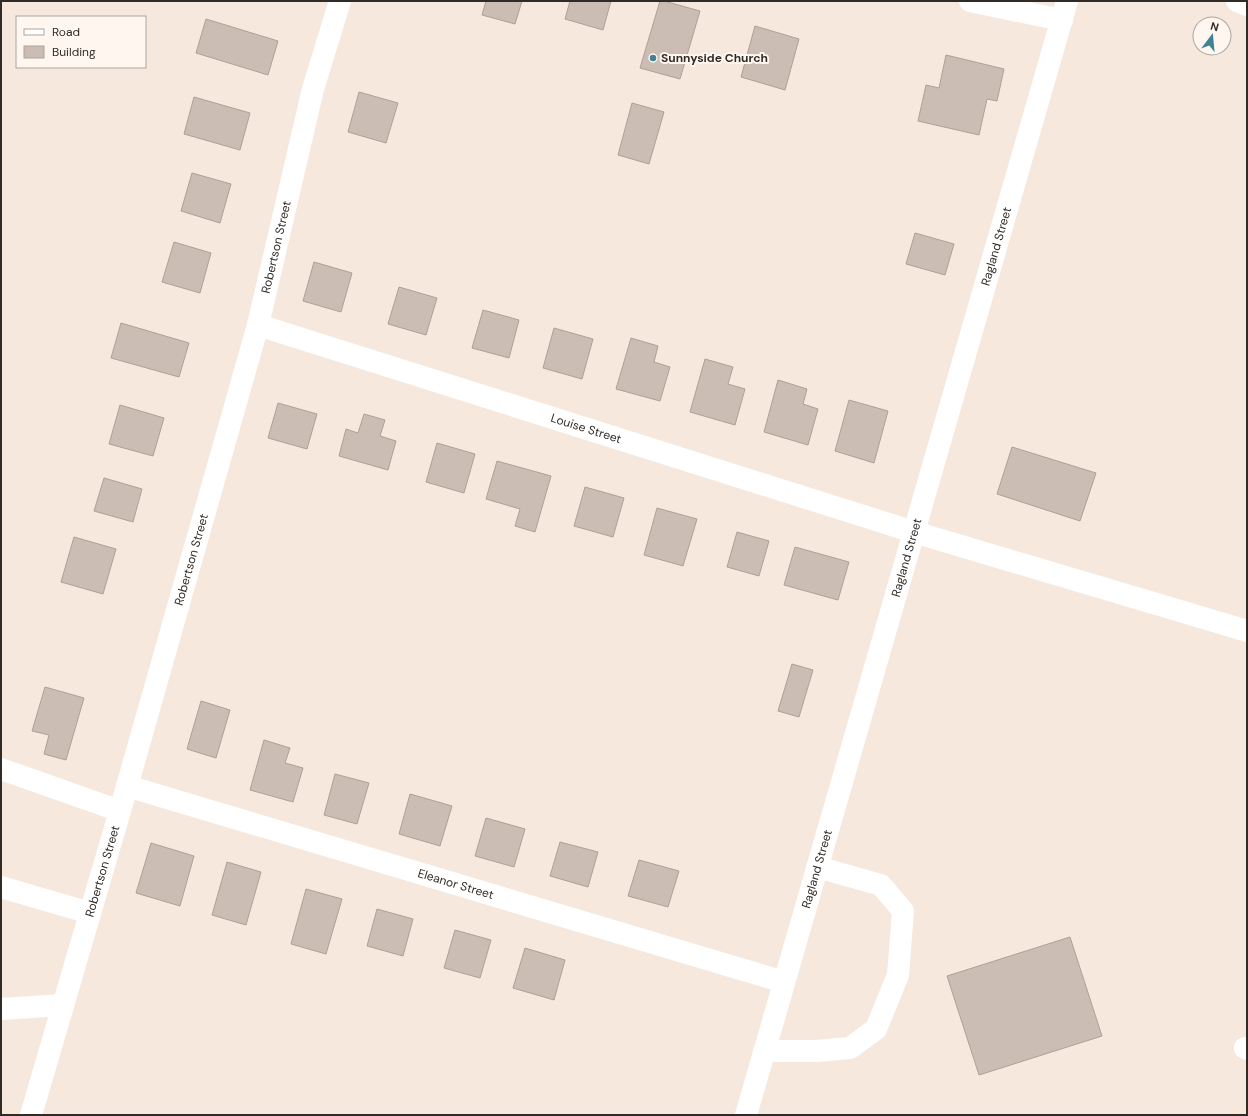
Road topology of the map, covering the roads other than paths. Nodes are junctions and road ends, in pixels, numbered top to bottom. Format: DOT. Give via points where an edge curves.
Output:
graph roads {
  1 [pos="340,1"];
  2 [pos="970,1"];
  3 [pos="1237,1"];
  4 [pos="1247,5"];
  5 [pos="1064,10"];
  6 [pos="258,325"];
  7 [pos="914,532"];
  8 [pos="1247,631"];
  9 [pos="1,769"];
  10 [pos="127,786"];
  11 [pos="120,811"];
  12 [pos="817,867"];
  13 [pos="1,887"];
  14 [pos="90,913"];
  15 [pos="784,982"];
  16 [pos="63,1005"];
  17 [pos="1,1009"];
  18 [pos="764,1051"];
  19 [pos="30,1115"];
  20 [pos="746,1115"];
  1 -- 6 [label="street, Robertson Street" via="313,89"];
  2 -- 5 [label="street"];
  3 -- 4 [label="street"];
  5 -- 7 [label="street, Ragland Street"];
  6 -- 7 [label="street, Louise Street"];
  6 -- 10 [label="street, Robertson Street"];
  7 -- 8 [label="street, Louise Street"];
  7 -- 12 [label="street, Ragland Street"];
  9 -- 11 [label="street"];
  10 -- 11 [label="street, Robertson Street"];
  10 -- 15 [label="street, Eleanor Street"];
  11 -- 14 [label="street, Robertson Street"];
  12 -- 15 [label="street, Ragland Street"];
  12 -- 18 [label="street" via="881,885 903,911 898,975 876,1029 850,1048"];
  13 -- 14 [label="street"];
  14 -- 16 [label="street, Robertson Street"];
  15 -- 18 [label="street, Ragland Street"];
  16 -- 17 [label="street"];
  16 -- 19 [label="street, Robertson Street"];
  18 -- 20 [label="street, Ragland Street"];
}
